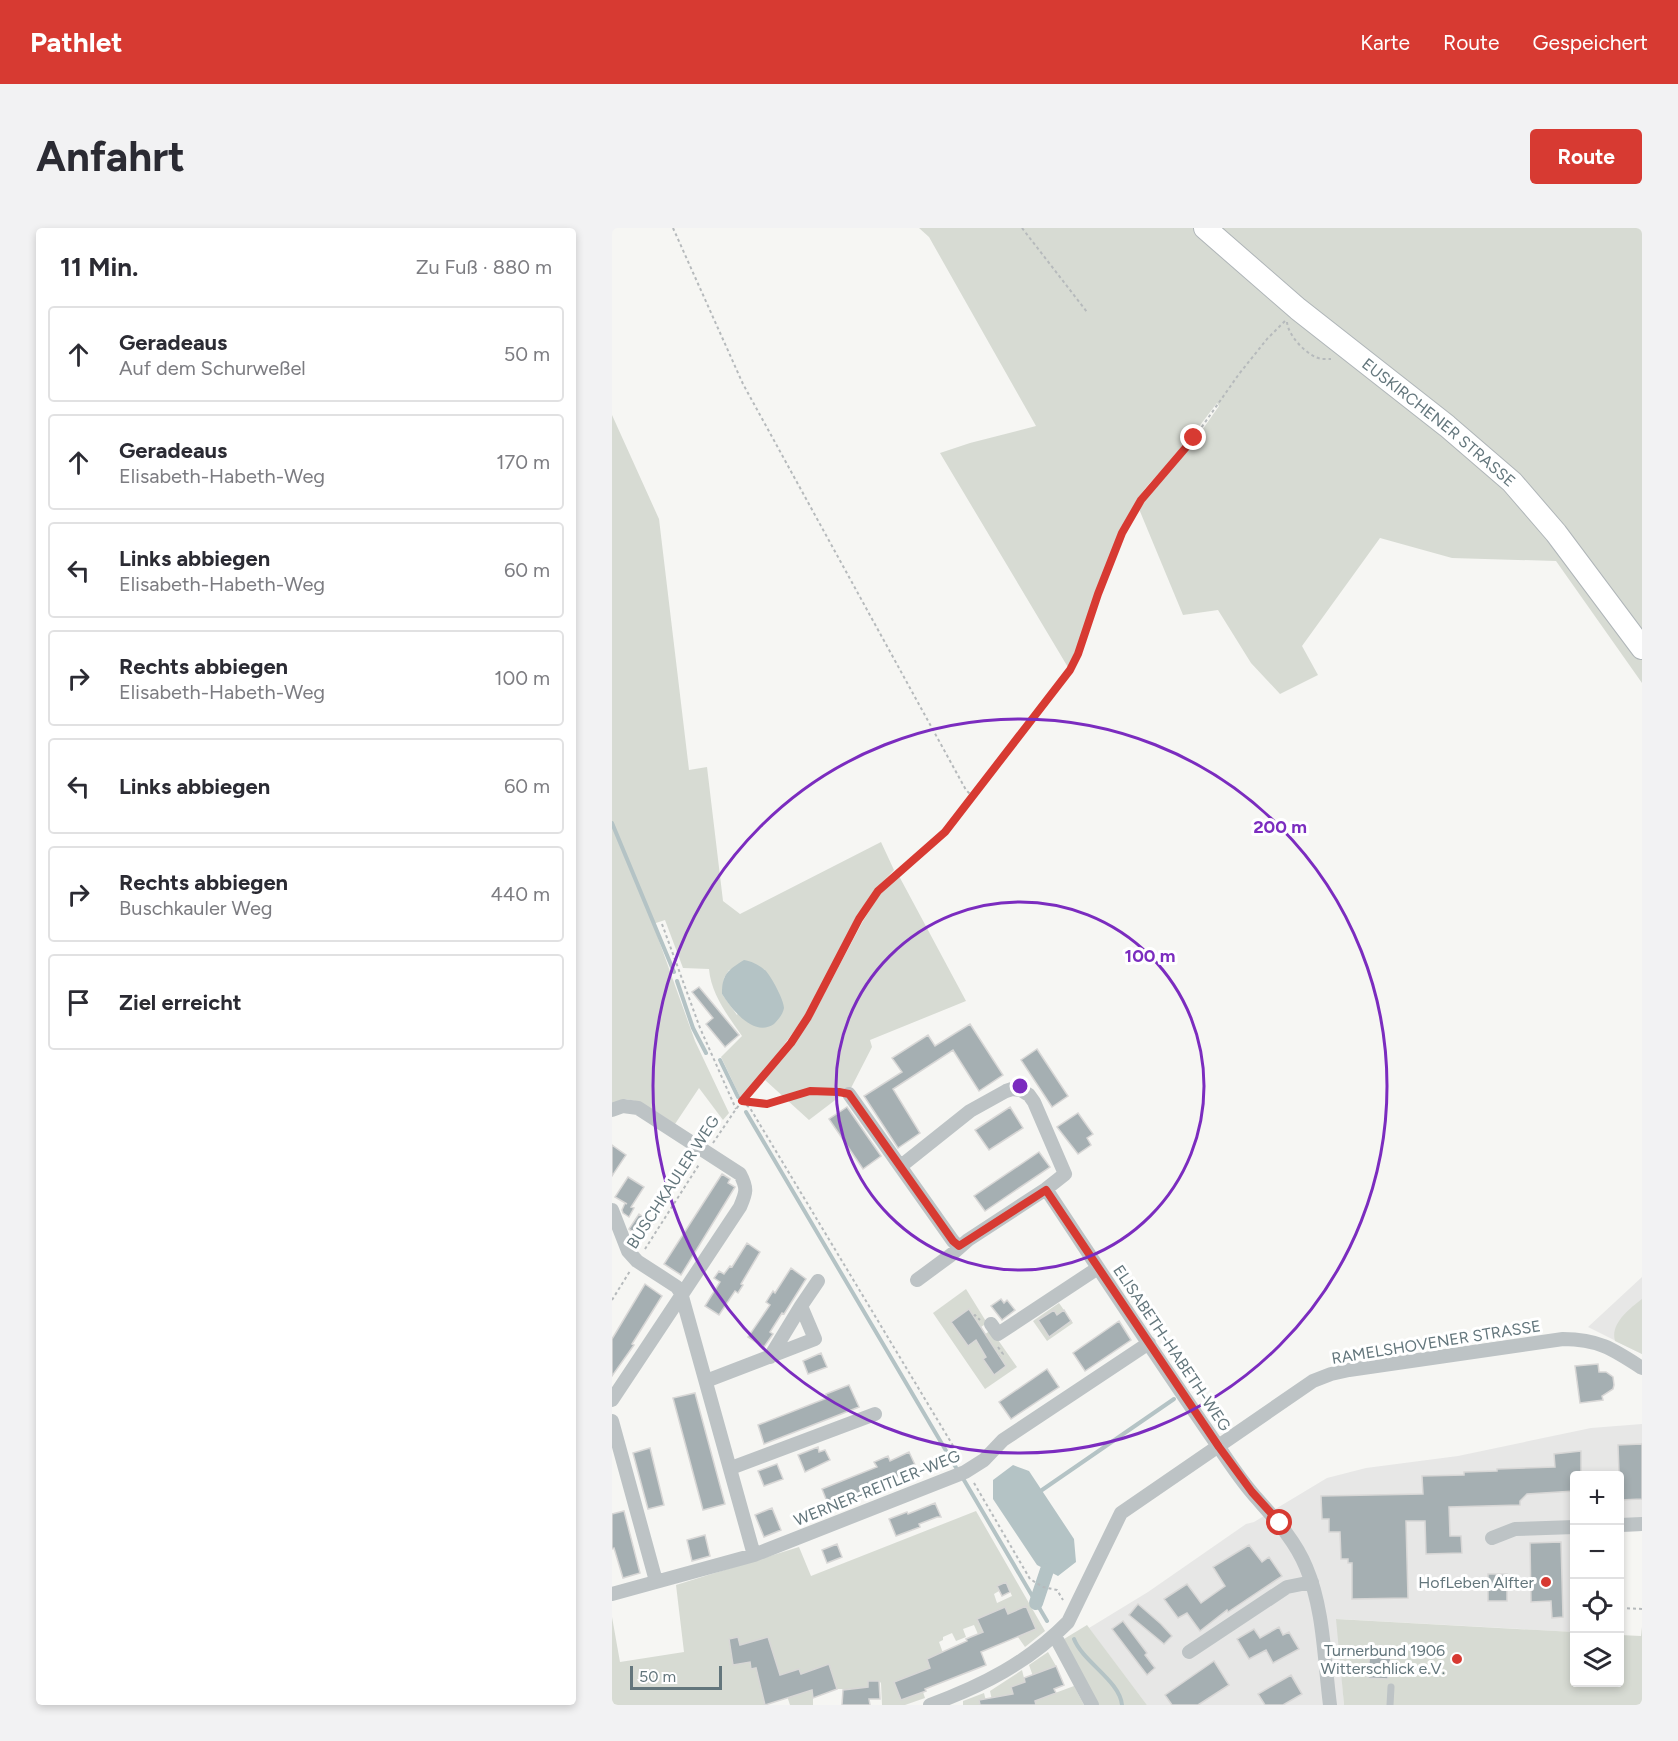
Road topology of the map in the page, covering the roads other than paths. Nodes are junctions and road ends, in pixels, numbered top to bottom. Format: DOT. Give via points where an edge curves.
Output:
graph roads {
  1 [pos="1205,228"];
  2 [pos="1642,648"];
  3 [pos="849,1094"];
  4 [pos="612,1110"];
  5 [pos="901,1166"];
  6 [pos="1046,1190"];
  7 [pos="612,1210"];
  8 [pos="959,1246"];
  9 [pos="1098,1268"];
  10 [pos="916,1280"];
  11 [pos="818,1281"];
  12 [pos="681,1293"];
  13 [pos="801,1306"];
  14 [pos="991,1323"];
  15 [pos="1149,1343"];
  16 [pos="770,1357"];
  17 [pos="1642,1368"];
  18 [pos="706,1382"];
  19 [pos="612,1400"];
  20 [pos="875,1414"];
  21 [pos="612,1421"];
  22 [pos="1219,1447"];
  23 [pos="730,1468"];
  24 [pos="1642,1524"];
  25 [pos="1624,1525"];
  26 [pos="1570,1527"];
  27 [pos="1492,1538"];
  28 [pos="754,1555"];
  29 [pos="656,1581"];
  30 [pos="1312,1582"];
  31 [pos="612,1594"];
  32 [pos="1055,1636"];
  33 [pos="1189,1652"];
  34 [pos="1391,1687"];
  35 [pos="930,1705"];
  36 [pos="1092,1705"];
  37 [pos="1330,1705"];
  38 [pos="1390,1705"];
  1 -- 2 [label="main road, EUSKIRCHENER STRASSE" via="1298,309 1512,482 1556,533"];
  3 -- 5 [label="street"];
  4 -- 12 [label="street" via="623,1106 638,1108 740,1174 746,1185 740,1207"];
  5 -- 6 [label="street" via="970,1111 1006,1091 1022,1090 1034,1102 1065,1174"];
  5 -- 8 [label="street"];
  6 -- 8 [label="street"];
  6 -- 9 [label="street, ELISABETH-HABETH-WEG"];
  7 -- 12 [label="street" via="628,1251"];
  8 -- 10 [label="street"];
  9 -- 14 [label="street, ELISABETH-HABETH-WEG" via="998,1334"];
  9 -- 15 [label="street, ELISABETH-HABETH-WEG"];
  11 -- 13 [label="street"];
  12 -- 18 [label="street"];
  12 -- 19 [label="street"];
  13 -- 16 [label="street"];
  13 -- 16 [label="street" via="815,1339"];
  15 -- 22 [label="street, ELISABETH-HABETH-WEG"];
  15 -- 28 [label="street, WERNER-REITLER-WEG" via="1003,1440 968,1470"];
  16 -- 18 [label="street"];
  17 -- 22 [label="street, RAMELSHOVENER STRASSE" via="1601,1344 1578,1339 1349,1370 1313,1381"];
  18 -- 23 [label="street"];
  20 -- 23 [label="street"];
  21 -- 29 [label="street"];
  22 -- 30 [label="street, ELISABETH-HABETH-WEG" via="1280,1523"];
  22 -- 32 [label="street, RAMELSHOVENER STRASSE" via="1121,1513 1068,1622"];
  23 -- 28 [label="street"];
  24 -- 25 [label="street"];
  26 -- 27 [label="street" via="1515,1529"];
  28 -- 29 [label="street, WERNER-REITLER-WEG"];
  29 -- 31 [label="street, WERNER-REITLER-WEG"];
  30 -- 33 [label="street" via="1287,1587"];
  30 -- 37 [label="street, ELISABETH-HABETH-WEG"];
  32 -- 35 [label="street, RAMELSHOVENER STRASSE" via="997,1677"];
  32 -- 36 [label="street"];
  34 -- 38 [label="lane"];
}
